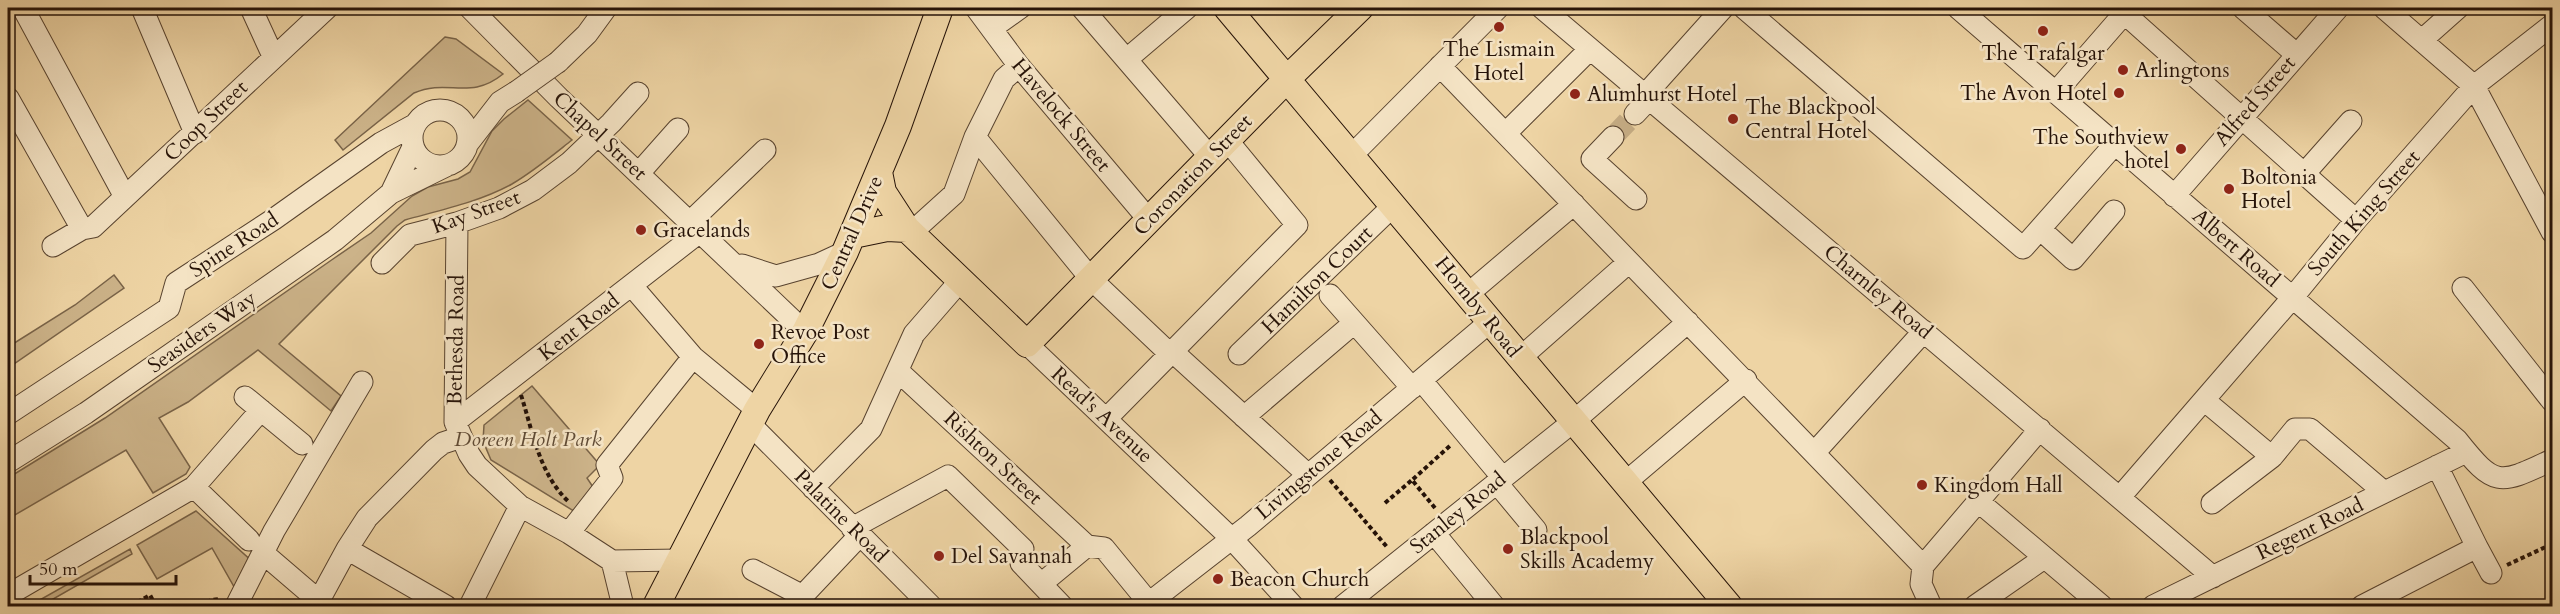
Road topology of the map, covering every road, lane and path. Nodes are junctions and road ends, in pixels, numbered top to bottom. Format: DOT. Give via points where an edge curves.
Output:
graph roads {
  1 [pos="23,8"];
  2 [pos="142,8"];
  3 [pos="251,8"];
  4 [pos="327,8"];
  5 [pos="470,8"];
  6 [pos="606,8"];
  7 [pos="940,8"];
  8 [pos="976,8"];
  9 [pos="1020,8"];
  10 [pos="1082,8"];
  11 [pos="1187,8"];
  12 [pos="1227,8"];
  13 [pos="1498,8"];
  14 [pos="1542,8"];
  15 [pos="1723,8"];
  16 [pos="1744,8"];
  17 [pos="1958,8"];
  18 [pos="2243,8"];
  19 [pos="2338,8"];
  20 [pos="2384,8"];
  21 [pos="2458,8"];
  22 [pos="1355,9"];
  23 [pos="2127,10"];
  24 [pos="2553,25"];
  25 [pos="992,28"];
  26 [pos="2422,40"];
  27 [pos="1590,49"];
  28 [pos="2296,54"];
  29 [pos="273,56"];
  30 [pos="1127,59"];
  31 [pos="1019,66"];
  32 [pos="1440,66"];
  33 [pos="1287,79"];
  34 [pos="2474,86"];
  35 [pos="2056,92"];
  36 [pos="638,93"];
  37 [pos="508,97"];
  38 [pos="1643,103"];
  39 [pos="9,105"];
  40 [pos="453,112"];
  41 [pos="2241,117"];
  42 [pos="2351,121"];
  43 [pos="414,125"];
  44 [pos="678,129"];
  45 [pos="195,133"];
  46 [pos="1506,133"];
  47 [pos="598,135"];
  48 [pos="975,137"];
  49 [pos="1613,137"];
  50 [pos="469,141"];
  51 [pos="2115,144"];
  52 [pos="413,147"];
  53 [pos="1219,149"];
  54 [pos="765,150"];
  55 [pos="1352,155"];
  56 [pos="446,166"];
  57 [pos="879,172"];
  58 [pos="639,173"];
  59 [pos="2304,174"];
  60 [pos="391,193"];
  61 [pos="2174,196"];
  62 [pos="126,197"];
  63 [pos="1636,199"];
  64 [pos="1574,204"];
  65 [pos="1394,205"];
  66 [pos="2114,211"];
  67 [pos="1149,220"];
  68 [pos="2356,220"];
  69 [pos="457,223"];
  70 [pos="696,226"];
  71 [pos="82,229"];
  72 [pos="2040,229"];
  73 [pos="910,231"];
  74 [pos="2553,232"];
  75 [pos="849,244"];
  76 [pos="53,246"];
  77 [pos="733,261"];
  78 [pos="1629,262"];
  79 [pos="382,263"];
  80 [pos="1091,279"];
  81 [pos="960,281"];
  82 [pos="632,286"];
  83 [pos="2463,288"];
  84 [pos="1468,294"];
  85 [pos="1329,295"];
  86 [pos="2293,297"];
  87 [pos="1491,321"];
  88 [pos="1688,322"];
  89 [pos="1354,323"];
  90 [pos="805,332"];
  91 [pos="1923,332"];
  92 [pos="1027,344"];
  93 [pos="1170,352"];
  94 [pos="1239,354"];
  95 [pos="693,357"];
  96 [pos="1520,358"];
  97 [pos="898,371"];
  98 [pos="515,378"];
  99 [pos="1746,380"];
  100 [pos="362,382"];
  101 [pos="1416,384"];
  102 [pos="2204,400"];
  103 [pos="2553,401"];
  104 [pos="8,414"];
  105 [pos="754,417"];
  106 [pos="1244,417"];
  107 [pos="1106,419"];
  108 [pos="1574,421"];
  109 [pos="2040,429"];
  110 [pos="458,430"];
  111 [pos="1466,433"];
  112 [pos="302,444"];
  113 [pos="1815,452"];
  114 [pos="2466,452"];
  115 [pos="2272,457"];
  116 [pos="2553,460"];
  117 [pos="8,462"];
  118 [pos="2437,466"];
  119 [pos="1312,470"];
  120 [pos="1412,480"];
  121 [pos="1499,480"];
  122 [pos="1626,482"];
  123 [pos="194,487"];
  124 [pos="813,488"];
  125 [pos="2384,492"];
  126 [pos="2120,497"];
  127 [pos="1979,502"];
  128 [pos="1385,503"];
  129 [pos="2212,503"];
  130 [pos="520,506"];
  131 [pos="583,514"];
  132 [pos="1441,528"];
  133 [pos="1536,530"];
  134 [pos="856,531"];
  135 [pos="569,533"];
  136 [pos="1232,538"];
  137 [pos="2553,544"];
  138 [pos="1087,546"];
  139 [pos="256,547"];
  140 [pos="2477,547"];
  141 [pos="346,549"];
  142 [pos="2044,558"];
  143 [pos="681,560"];
  144 [pos="612,561"];
  145 [pos="1400,561"];
  146 [pos="1923,566"];
  147 [pos="753,570"];
  148 [pos="2491,573"];
  149 [pos="2213,577"];
  150 [pos="1041,584"];
  151 [pos="8,595"];
  152 [pos="798,601"];
  153 [pos="319,605"];
  154 [pos="1147,605"];
  155 [pos="131,606"];
  156 [pos="156,606"];
  157 [pos="236,606"];
  158 [pos="446,606"];
  159 [pos="470,606"];
  160 [pos="623,606"];
  161 [pos="656,606"];
  162 [pos="931,606"];
  163 [pos="1062,606"];
  164 [pos="1293,606"];
  165 [pos="1343,606"];
  166 [pos="1494,606"];
  167 [pos="1729,606"];
  168 [pos="1931,606"];
  169 [pos="1975,606"];
  170 [pos="2102,606"];
  171 [pos="2153,606"];
  172 [pos="2361,606"];
  1 -- 62 [label="street"];
  2 -- 45 [label="street"];
  3 -- 29 [label="street"];
  4 -- 29 [label="street, Coop Street"];
  5 -- 47 [label="street, Chapel Street"];
  6 -- 37 [label="street, Seasiders Way, bridge" via="587,34 558,62"];
  7 -- 57 [label="main road, Central Drive"];
  8 -- 25 [label="street, Havelock Street"];
  9 -- 25 [label="street"];
  10 -- 30 [label="street"];
  11 -- 30 [label="street"];
  12 -- 33 [label="main road, Hornby Road"];
  13 -- 32 [label="street"];
  14 -- 27 [label="street, Charnley Road"];
  15 -- 38 [label="street"];
  16 -- 72 [label="street" via="2023,248"];
  17 -- 35 [label="street, Albert Road"];
  18 -- 28 [label="street"];
  19 -- 28 [label="street, Alfred Street"];
  20 -- 26 [label="street"];
  21 -- 26 [label="street"];
  22 -- 33 [label="main road, Coronation Street"];
  23 -- 35 [label="street"];
  23 -- 41 [label="street"];
  24 -- 34 [label="street, South King Street"];
  25 -- 31 [label="street, Havelock Street"];
  26 -- 34 [label="street"];
  27 -- 38 [label="street, Charnley Road"];
  27 -- 46 [label="street"];
  28 -- 41 [label="street, Alfred Street"];
  29 -- 45 [label="street, Coop Street"];
  30 -- 53 [label="street"];
  31 -- 48 [label="street" via="1004,79"];
  31 -- 67 [label="street, Havelock Street"];
  32 -- 46 [label="street"];
  32 -- 55 [label="street"];
  33 -- 53 [label="main road, Coronation Street"];
  33 -- 55 [label="main road, Hornby Road"];
  34 -- 68 [label="street, South King Street"];
  34 -- 74 [label="street"];
  35 -- 51 [label="street, Albert Road"];
  36 -- 47 [label="street, Kay Street"];
  37 -- 40 [label="street, Seasiders Way"];
  37 -- 50 [label="street, Seasiders Way"];
  38 -- 91 [label="street, Charnley Road"];
  39 -- 71 [label="street"];
  40 -- 43 [label="street, Seasiders Way" via="436,109"];
  40 -- 50 [label="street" via="465,124"];
  41 -- 59 [label="street"];
  41 -- 61 [label="street, Alfred Street"];
  42 -- 59 [label="street"];
  43 -- 52 [label="street, Seasiders Way"];
  43 -- 104 [label="street, Spine Road" via="381,143 176,283 169,308"];
  44 -- 58 [label="street"];
  45 -- 62 [label="street, Coop Street"];
  46 -- 64 [label="street"];
  47 -- 58 [label="street, Chapel Street"];
  47 -- 69 [label="street, Kay Street" via="533,190"];
  48 -- 73 [label="street" via="954,194"];
  48 -- 80 [label="street"];
  49 -- 63 [label="street" via="1592,159"];
  50 -- 56 [label="street, Seasiders Way" via="461,157"];
  51 -- 61 [label="street, Albert Road"];
  51 -- 72 [label="street"];
  52 -- 56 [label="street" via="430,164"];
  52 -- 60 [label="street, Seasiders Way"];
  53 -- 67 [label="main road, Coronation Street"];
  53 -- 93 [label="street" via="1297,225"];
  54 -- 70 [label="street, Kent Road"];
  55 -- 65 [label="main road, Hornby Road"];
  56 -- 60 [label="street, Seasiders Way"];
  57 -- 73 [label="main road, Read's Avenue" via="883,192"];
  57 -- 75 [label="main road, Central Drive"];
  58 -- 70 [label="street, Chapel Street"];
  59 -- 68 [label="street"];
  60 -- 117 [label="street, Seasiders Way" via="325,246 86,413"];
  61 -- 86 [label="street, Albert Road"];
  62 -- 71 [label="street, Coop Street" via="93,227"];
  64 -- 78 [label="street"];
  64 -- 84 [label="street"];
  65 -- 84 [label="main road, Hornby Road"];
  65 -- 94 [label="street, Hamilton Court"];
  66 -- 72 [label="street" via="2073,259"];
  67 -- 80 [label="main road, Coronation Street"];
  68 -- 86 [label="street, South King Street"];
  69 -- 79 [label="street, Kay Street" via="410,235"];
  69 -- 110 [label="street, Bethesda Road"];
  70 -- 77 [label="street, Chapel Street"];
  70 -- 82 [label="street, Kent Road"];
  71 -- 76 [label="street, Coop Street"];
  73 -- 75 [label="main road" via="887,228"];
  73 -- 81 [label="main road, Read's Avenue"];
  75 -- 77 [label="street, Chapel Street" via="819,264 776,276"];
  75 -- 90 [label="main road, Central Drive"];
  77 -- 90 [label="street, Chapel Street"];
  78 -- 88 [label="street"];
  78 -- 96 [label="street"];
  80 -- 92 [label="main road, Coronation Street"];
  80 -- 93 [label="street"];
  81 -- 92 [label="main road, Read's Avenue"];
  81 -- 97 [label="street" via="914,334"];
  82 -- 95 [label="street, Palatine Road"];
  82 -- 98 [label="street, Kent Road"];
  83 -- 103 [label="street"];
  84 -- 87 [label="main road, Hornby Road"];
  85 -- 89 [label="street"];
  86 -- 102 [label="street, South King Street"];
  86 -- 114 [label="street, Albert Road"];
  87 -- 96 [label="main road, Hornby Road"];
  87 -- 101 [label="street, Livingstone Road"];
  88 -- 99 [label="street"];
  88 -- 108 [label="street, Stanley Road"];
  89 -- 101 [label="street"];
  89 -- 106 [label="street"];
  90 -- 105 [label="main road, Central Drive"];
  91 -- 109 [label="street, Charnley Road"];
  91 -- 113 [label="street"];
  92 -- 107 [label="street, Read's Avenue"];
  93 -- 106 [label="street"];
  93 -- 107 [label="street"];
  95 -- 105 [label="street, Palatine Road"];
  95 -- 131 [label="street" via="607,465 612,478"];
  96 -- 108 [label="main road, Hornby Road"];
  97 -- 124 [label="street" via="871,429"];
  97 -- 138 [label="street, Rishton Street"];
  98 -- 110 [label="street, Kent Road"];
  98 -- 131 [label="path" via="542,462 562,495"];
  99 -- 113 [label="street"];
  99 -- 122 [label="street"];
  100 -- 139 [label="street"];
  101 -- 111 [label="street"];
  101 -- 119 [label="street, Livingstone Road"];
  102 -- 115 [label="street"];
  102 -- 126 [label="street, South King Street"];
  105 -- 124 [label="street, Palatine Road"];
  105 -- 143 [label="main road, Central Drive"];
  106 -- 119 [label="street"];
  107 -- 136 [label="street, Read's Avenue"];
  108 -- 121 [label="street, Stanley Road"];
  108 -- 122 [label="main road, Hornby Road"];
  109 -- 126 [label="street, Charnley Road"];
  109 -- 127 [label="street"];
  110 -- 130 [label="street" via="477,465"];
  110 -- 141 [label="street, Kent Road" via="367,518"];
  111 -- 120 [label="path"];
  111 -- 121 [label="street"];
  112 -- 123 [label="street" via="253,404"];
  113 -- 146 [label="street"];
  114 -- 116 [label="street, Albert Road" via="2486,473 2505,479"];
  114 -- 118 [label="street, Regent Road"];
  115 -- 125 [label="street" via="2295,429 2310,429"];
  115 -- 129 [label="street"];
  118 -- 125 [label="street, Regent Road"];
  118 -- 140 [label="street"];
  119 -- 136 [label="street, Livingstone Road"];
  119 -- 145 [label="path"];
  120 -- 128 [label="path"];
  120 -- 132 [label="path"];
  121 -- 132 [label="street, Stanley Road"];
  121 -- 133 [label="street"];
  122 -- 167 [label="main road, Hornby Road"];
  123 -- 139 [label="street"];
  123 -- 151 [label="street"];
  124 -- 134 [label="street, Palatine Road"];
  125 -- 149 [label="street, Regent Road"];
  126 -- 149 [label="street, Charnley Road"];
  127 -- 142 [label="street"];
  127 -- 146 [label="street"];
  130 -- 135 [label="street"];
  130 -- 159 [label="street"];
  131 -- 135 [label="street"];
  132 -- 145 [label="street, Stanley Road"];
  132 -- 166 [label="street"];
  134 -- 150 [label="street" via="948,476 1022,556"];
  134 -- 152 [label="street"];
  134 -- 162 [label="street, Palatine Road"];
  135 -- 144 [label="street"];
  136 -- 154 [label="street, Livingstone Road"];
  136 -- 164 [label="street, Read's Avenue"];
  137 -- 148 [label="path"];
  138 -- 150 [label="street"];
  138 -- 154 [label="street, Rishton Street" via="1104,548"];
  139 -- 153 [label="street"];
  139 -- 157 [label="street"];
  140 -- 148 [label="street"];
  140 -- 172 [label="street"];
  141 -- 153 [label="street, Kent Road"];
  141 -- 158 [label="street"];
  142 -- 169 [label="street"];
  142 -- 170 [label="street"];
  143 -- 144 [label="street"];
  143 -- 161 [label="main road, Central Drive"];
  144 -- 160 [label="street"];
  145 -- 165 [label="street, Stanley Road"];
  146 -- 168 [label="street" via="1921,584"];
  147 -- 152 [label="street"];
  149 -- 171 [label="street, Regent Road"];
  150 -- 163 [label="street"];
  155 -- 156 [label="path" via="150,595"];
}
